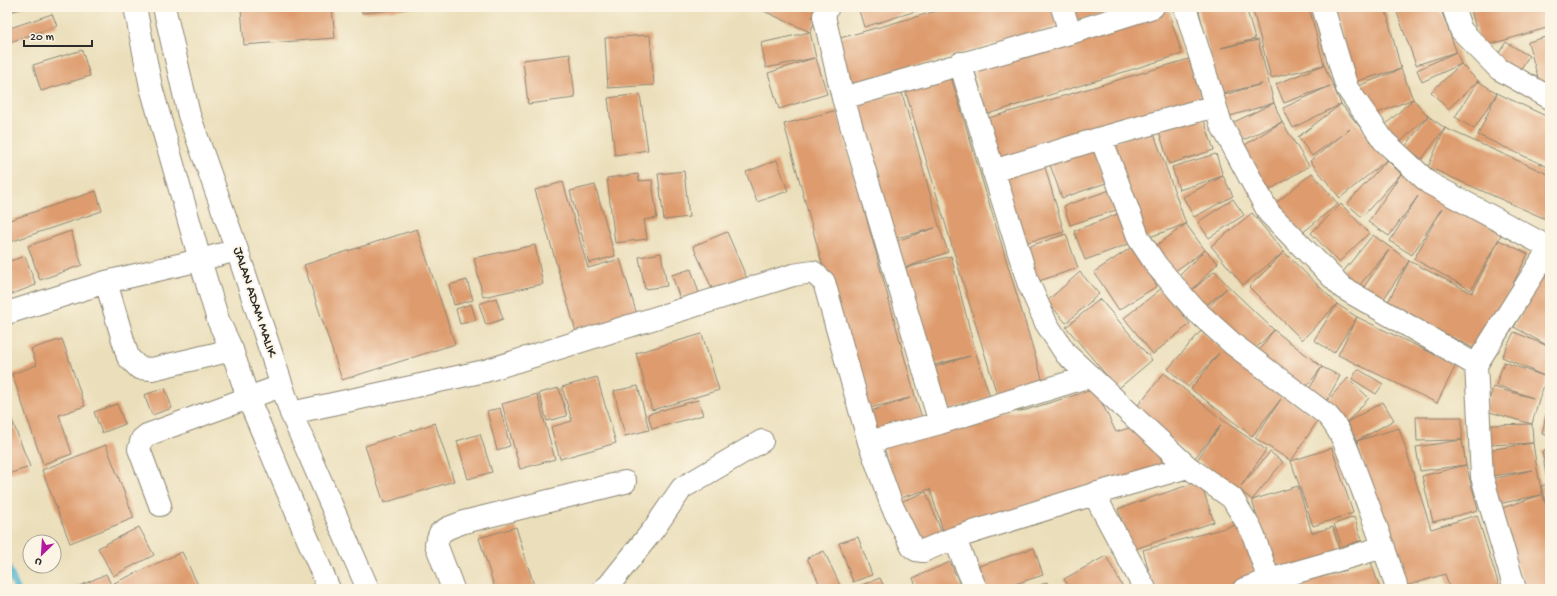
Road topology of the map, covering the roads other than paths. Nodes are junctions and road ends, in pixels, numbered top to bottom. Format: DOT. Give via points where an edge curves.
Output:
graph roads {
  1 [pos="136,7"];
  2 [pos="164,7"];
  3 [pos="828,7"];
  4 [pos="1062,7"];
  5 [pos="1152,7"];
  6 [pos="1185,7"];
  7 [pos="1323,7"];
  8 [pos="1453,7"];
  9 [pos="1070,33"];
  10 [pos="960,64"];
  11 [pos="843,98"];
  12 [pos="1550,98"];
  13 [pos="1215,106"];
  14 [pos="1101,138"];
  15 [pos="993,171"];
  16 [pos="1550,248"];
  17 [pos="237,250"];
  18 [pos="200,260"];
  19 [pos="106,282"];
  20 [pos="7,313"];
  21 [pos="232,350"];
  22 [pos="1476,365"];
  23 [pos="1090,376"];
  24 [pos="281,386"];
  25 [pos="248,398"];
  26 [pos="291,413"];
  27 [pos="940,423"];
  28 [pos="762,441"];
  29 [pos="869,442"];
  30 [pos="1188,466"];
  31 [pos="625,482"];
  32 [pos="1094,494"];
  33 [pos="160,505"];
  34 [pos="954,538"];
  35 [pos="1384,547"];
  36 [pos="1269,580"];
  37 [pos="329,589"];
  38 [pos="368,589"];
  39 [pos="453,589"];
  40 [pos="604,589"];
  41 [pos="976,589"];
  42 [pos="1145,589"];
  43 [pos="1244,589"];
  44 [pos="1397,589"];
  45 [pos="1515,589"];
  1 -- 18 [label="street" via="151,87"];
  2 -- 17 [label="street, JALAN ADAM MALIK" via="189,115"];
  3 -- 11 [label="street" via="824,16"];
  4 -- 9 [label="street"];
  5 -- 9 [label="street"];
  6 -- 13 [label="street"];
  7 -- 16 [label="street" via="1347,88 1384,141 1429,183"];
  8 -- 12 [label="street" via="1462,30 1499,69"];
  9 -- 10 [label="street"];
  10 -- 11 [label="street"];
  10 -- 15 [label="street"];
  11 -- 27 [label="street"];
  13 -- 14 [label="street"];
  13 -- 22 [label="street" via="1221,124 1269,213 1343,288"];
  14 -- 15 [label="street"];
  14 -- 35 [label="street" via="1139,239 1157,266 1194,309 1234,345 1335,423"];
  15 -- 23 [label="street" via="1028,282 1046,323 1066,354"];
  16 -- 22 [label="street"];
  17 -- 18 [label="street"];
  17 -- 24 [label="street, JALAN ADAM MALIK"];
  18 -- 19 [label="street"];
  18 -- 21 [label="street" via="218,320"];
  19 -- 20 [label="street"];
  19 -- 21 [label="street" via="128,358 139,368 152,370"];
  21 -- 25 [label="street"];
  22 -- 45 [label="street" via="1482,477"];
  23 -- 27 [label="street"];
  23 -- 30 [label="street"];
  24 -- 25 [label="street"];
  24 -- 26 [label="street, JALAN ADAM MALIK"];
  25 -- 33 [label="street" via="142,439 139,449"];
  25 -- 37 [label="street"];
  26 -- 29 [label="street" via="485,371 793,275 813,272 824,282"];
  26 -- 38 [label="street, JALAN ADAM MALIK"];
  27 -- 29 [label="street"];
  28 -- 40 [label="street" via="682,488 653,530"];
  29 -- 34 [label="street" via="892,506 912,547 923,551"];
  30 -- 32 [label="street"];
  30 -- 36 [label="street" via="1232,498 1252,531"];
  31 -- 39 [label="street" via="448,528 440,534 436,544"];
  32 -- 34 [label="street"];
  32 -- 42 [label="street"];
  34 -- 41 [label="street"];
  35 -- 36 [label="street"];
  35 -- 44 [label="street"];
  36 -- 43 [label="street"];
}
